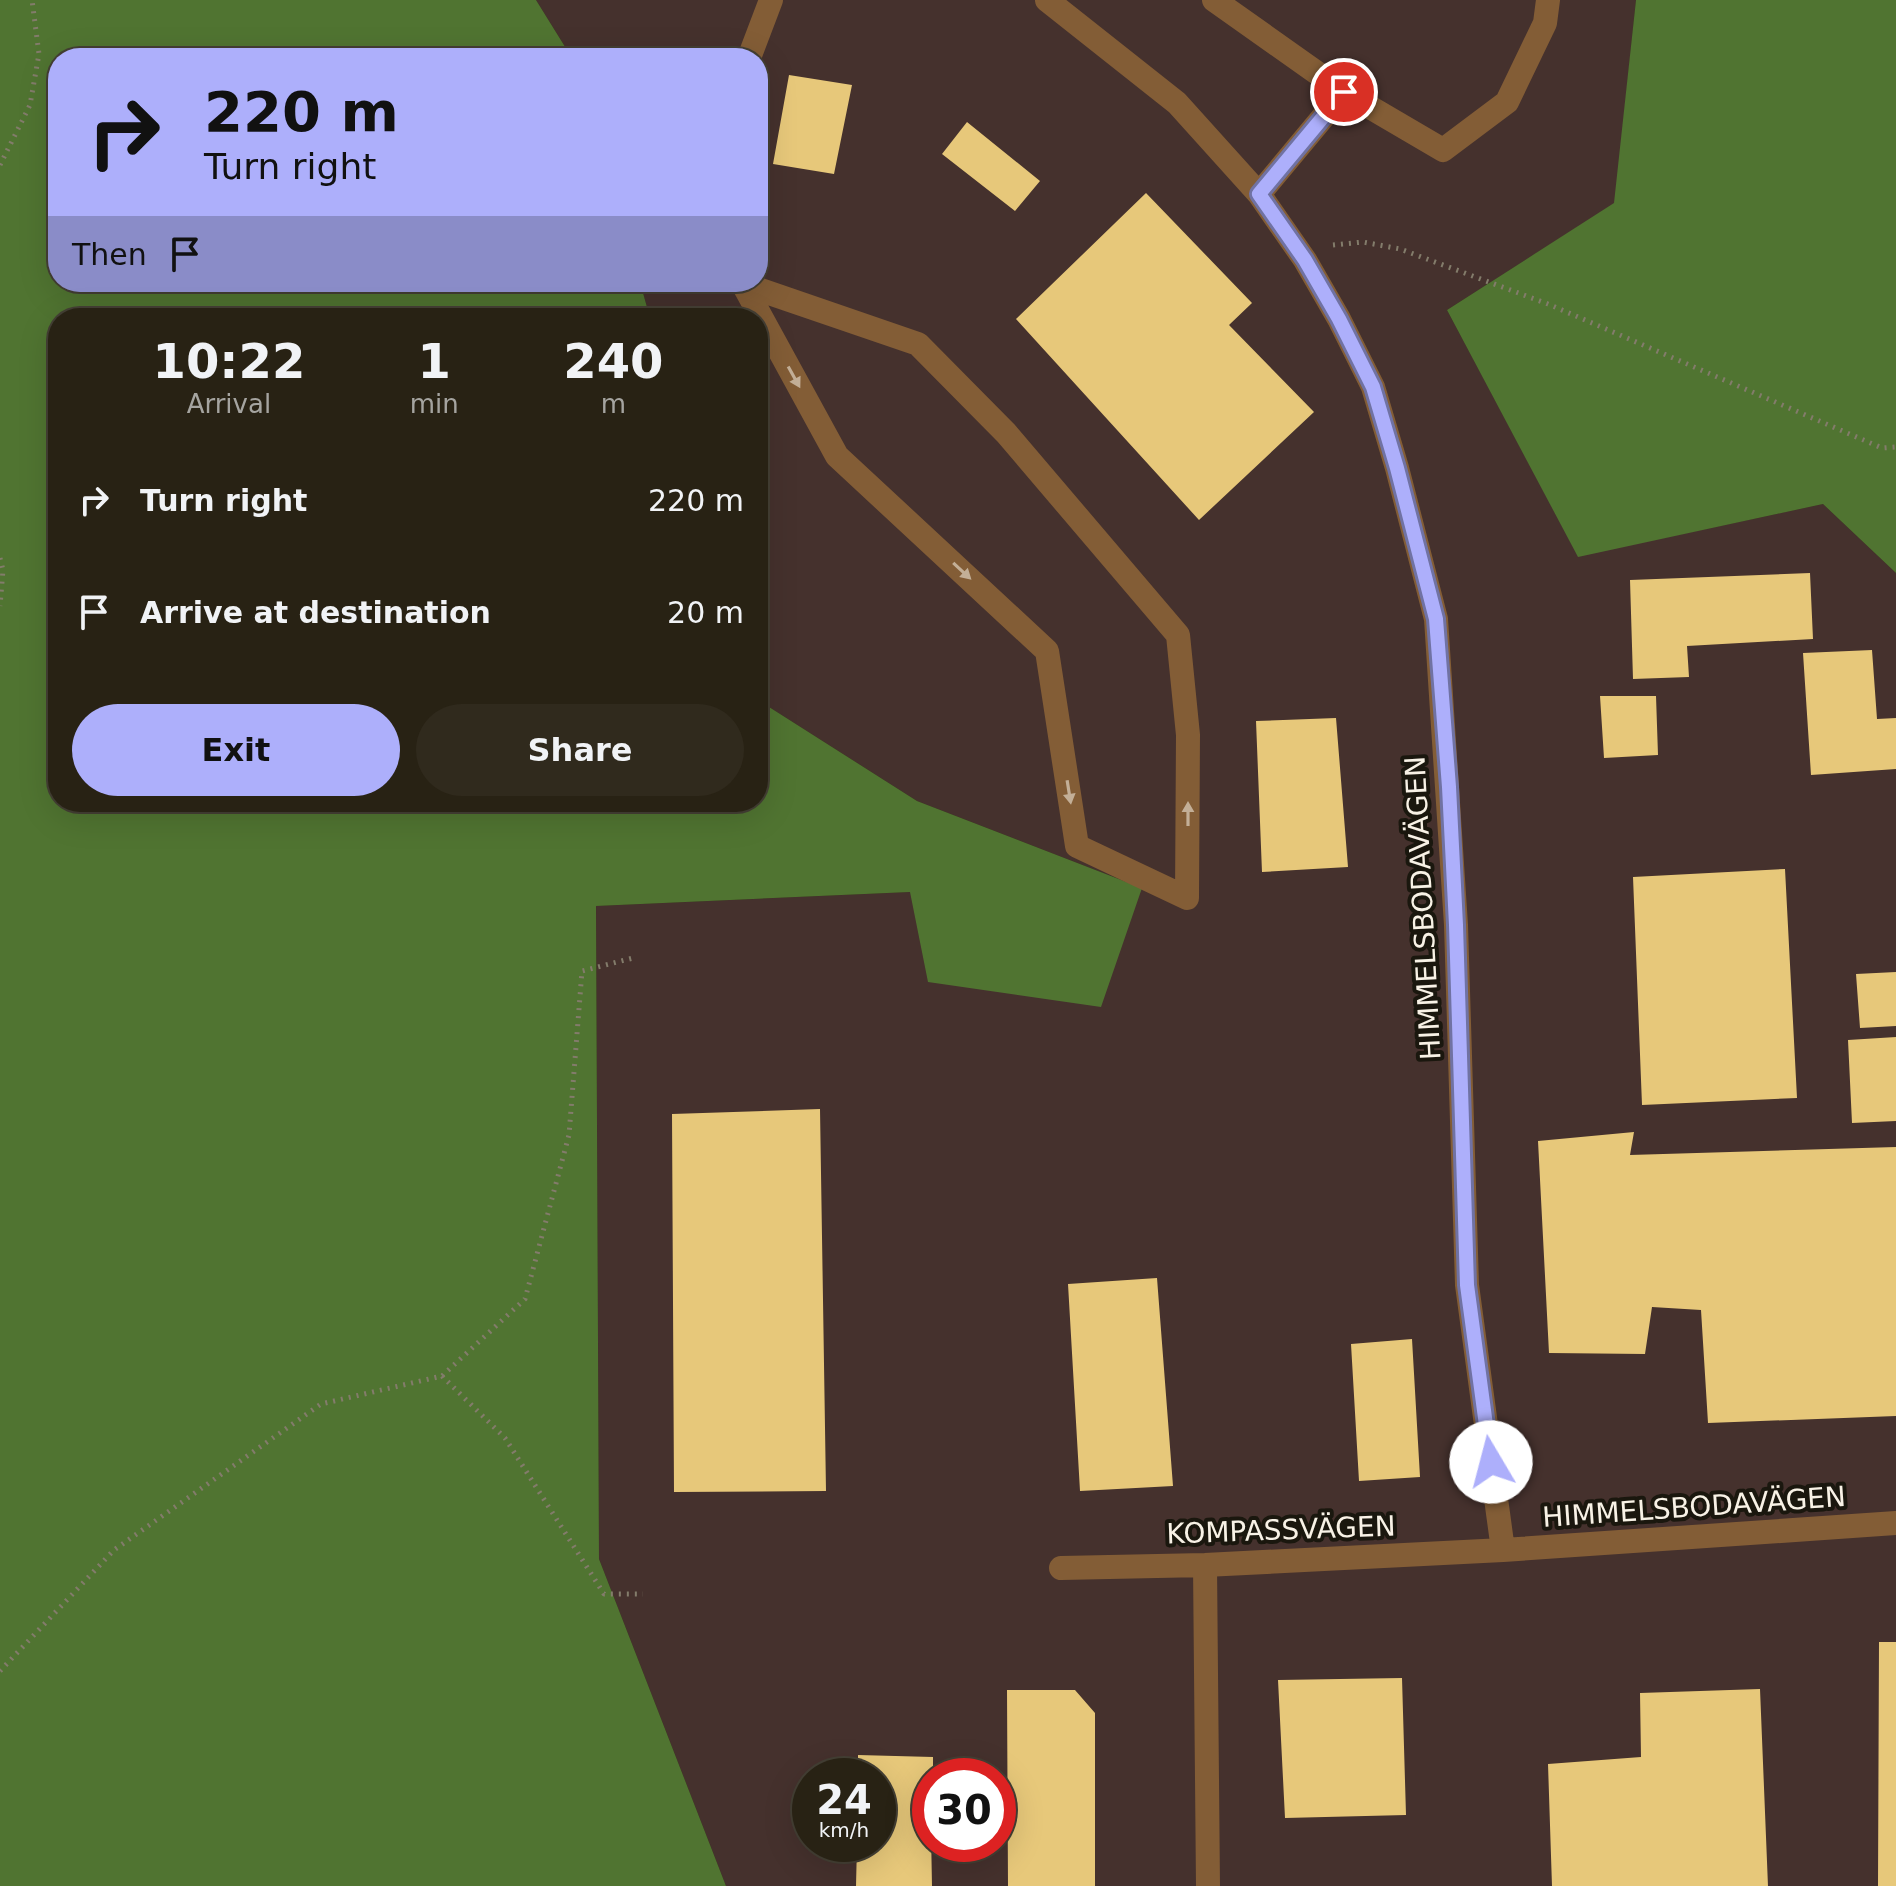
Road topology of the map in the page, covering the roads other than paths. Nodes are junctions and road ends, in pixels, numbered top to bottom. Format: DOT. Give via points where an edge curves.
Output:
graph roads {
  1 [pos="771,0"];
  2 [pos="1047,0"];
  3 [pos="1214,0"];
  4 [pos="1548,0"];
  5 [pos="753,48"];
  6 [pos="1344,92"];
  7 [pos="1259,194"];
  8 [pos="768,292"];
  9 [pos="768,329"];
  10 [pos="1896,1523"];
  11 [pos="1503,1550"];
  12 [pos="1205,1565"];
  13 [pos="1061,1568"];
  14 [pos="1208,1886"];
  1 -- 5 [label="street"];
  2 -- 7 [label="street, HIMMELSBODAVÄGEN" via="1177,103"];
  3 -- 6 [label="street"];
  4 -- 6 [label="street" via="1545,23 1507,102 1443,150"];
  6 -- 7 [label="street"];
  7 -- 11 [label="street, HIMMELSBODAVÄGEN" via="1305,260 1373,387 1436,619 1456,925 1467,1285"];
  9 -- 8 [label="street, one-way" via="837,456 1047,651 1077,846 1187,898 1188,735 1178,635 1006,433 918,344"];
  10 -- 11 [label="street, HIMMELSBODAVÄGEN"];
  11 -- 12 [label="street, KOMPASSVÄGEN"];
  12 -- 13 [label="street, KOMPASSVÄGEN"];
  12 -- 14 [label="street"];
}
